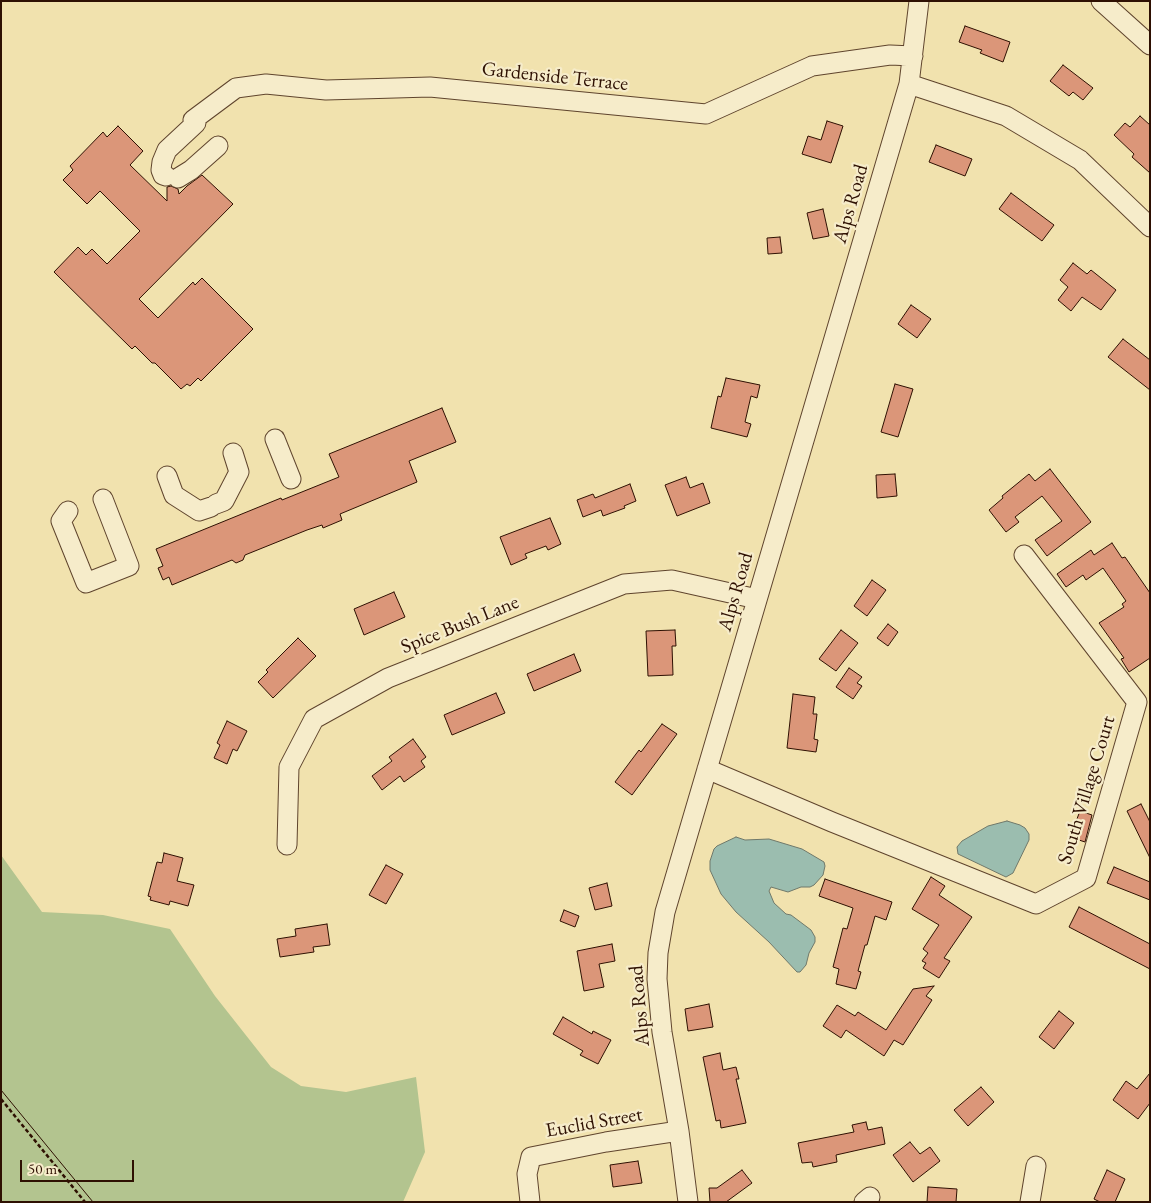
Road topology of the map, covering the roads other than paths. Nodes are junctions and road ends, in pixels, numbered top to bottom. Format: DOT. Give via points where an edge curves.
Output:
graph roads {
  1 [pos="919,1"];
  2 [pos="1101,1"];
  3 [pos="1150,45"];
  4 [pos="913,56"];
  5 [pos="908,84"];
  6 [pos="218,146"];
  7 [pos="1150,227"];
  8 [pos="275,439"];
  9 [pos="233,453"];
  10 [pos="167,476"];
  11 [pos="291,479"];
  12 [pos="103,499"];
  13 [pos="68,511"];
  14 [pos="1024,555"];
  15 [pos="757,599"];
  16 [pos="707,769"];
  17 [pos="287,844"];
  18 [pos="679,1131"];
  19 [pos="1036,1166"];
  20 [pos="530,1202"];
  21 [pos="688,1202"];
  22 [pos="1030,1202"];
  1 -- 4 [label="street, Alps Road"];
  2 -- 3 [label="street"];
  4 -- 5 [label="street, Alps Road"];
  4 -- 6 [label="street, Gardenside Terrace" via="890,55 812,66 706,114 430,88 326,90 266,84 236,88 167,150 161,170 172,177 191,170"];
  5 -- 7 [label="street" via="1006,116 1080,160"];
  5 -- 15 [label="street, Alps Road"];
  8 -- 11 [label="street"];
  9 -- 10 [label="street" via="239,472 224,501 199,511 174,495"];
  12 -- 13 [label="street" via="129,566 86,583 61,521"];
  14 -- 16 [label="street, South Village Court" via="1137,702 1086,878 1036,904"];
  15 -- 16 [label="street, Alps Road"];
  15 -- 17 [label="street, Spice Bush Lane" via="672,580 624,584 388,678 314,719 289,766"];
  16 -- 18 [label="street, Alps Road" via="665,912 658,953 659,1001"];
  18 -- 20 [label="street, Euclid Street" via="532,1157 526,1174"];
  18 -- 21 [label="street, Alps Road"];
  19 -- 22 [label="street"];
}
